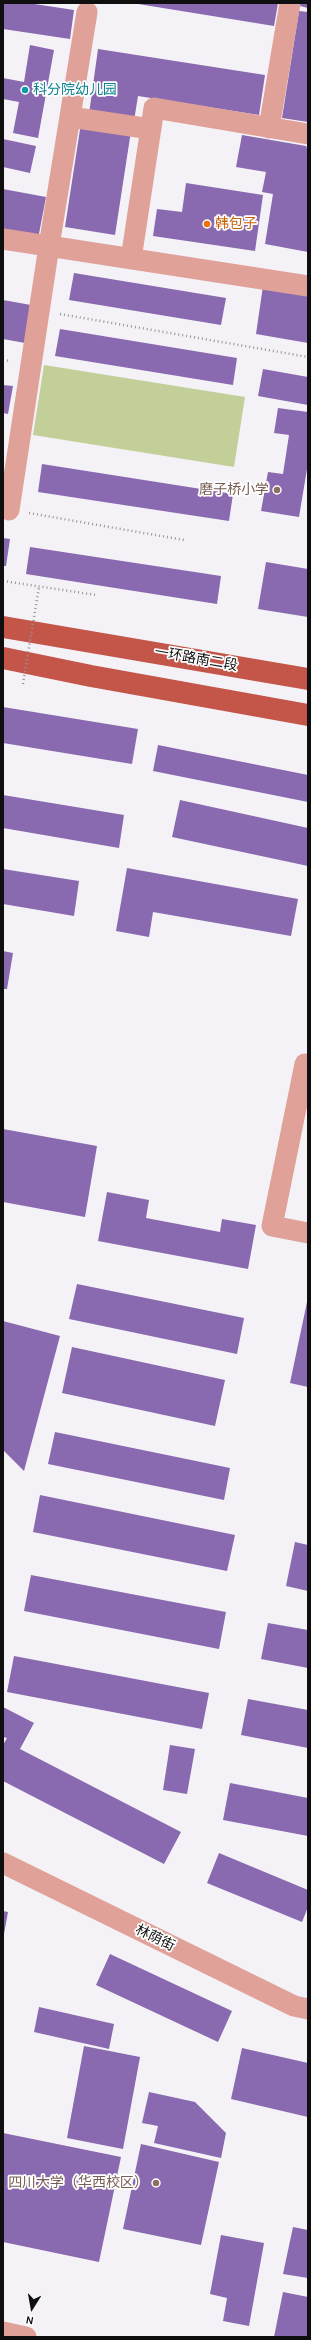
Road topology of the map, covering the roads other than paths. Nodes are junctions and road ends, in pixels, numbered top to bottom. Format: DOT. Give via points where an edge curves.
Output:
graph roads {
  1 [pos="290,3"];
  2 [pos="87,12"];
  3 [pos="70,117"];
  4 [pos="270,128"];
  5 [pos="151,129"];
  6 [pos="308,134"];
  7 [pos="3,239"];
  8 [pos="49,246"];
  9 [pos="131,259"];
  10 [pos="308,286"];
  11 [pos="9,510"];
  12 [pos="3,618"];
  13 [pos="3,627"];
  14 [pos="84,639"];
  15 [pos="3,658"];
  16 [pos="3,669"];
  17 [pos="90,676"];
  18 [pos="308,679"];
  19 [pos="308,715"];
  20 [pos="308,1065"];
  21 [pos="308,1233"];
  22 [pos="3,1863"];
  23 [pos="308,2009"];
  24 [pos="3,2332"];
  25 [pos="26,2337"];
  1 -- 4 [label="street"];
  2 -- 3 [label="street"];
  3 -- 5 [label="street"];
  3 -- 8 [label="street"];
  4 -- 5 [label="street" via="154,108"];
  4 -- 6 [label="street"];
  5 -- 9 [label="street"];
  7 -- 8 [label="street"];
  8 -- 9 [label="street"];
  8 -- 11 [label="street"];
  9 -- 10 [label="street"];
  12 -- 14 [label="main road"];
  13 -- 14 [label="main road"];
  14 -- 18 [label="main road, 一环路南二段"];
  15 -- 17 [label="main road"];
  16 -- 17 [label="main road"];
  17 -- 19 [label="main road"];
  20 -- 21 [label="street" via="305,1064 272,1226"];
  22 -- 23 [label="street, 林荫街" via="294,2006"];
  24 -- 25 [label="street"];
}
